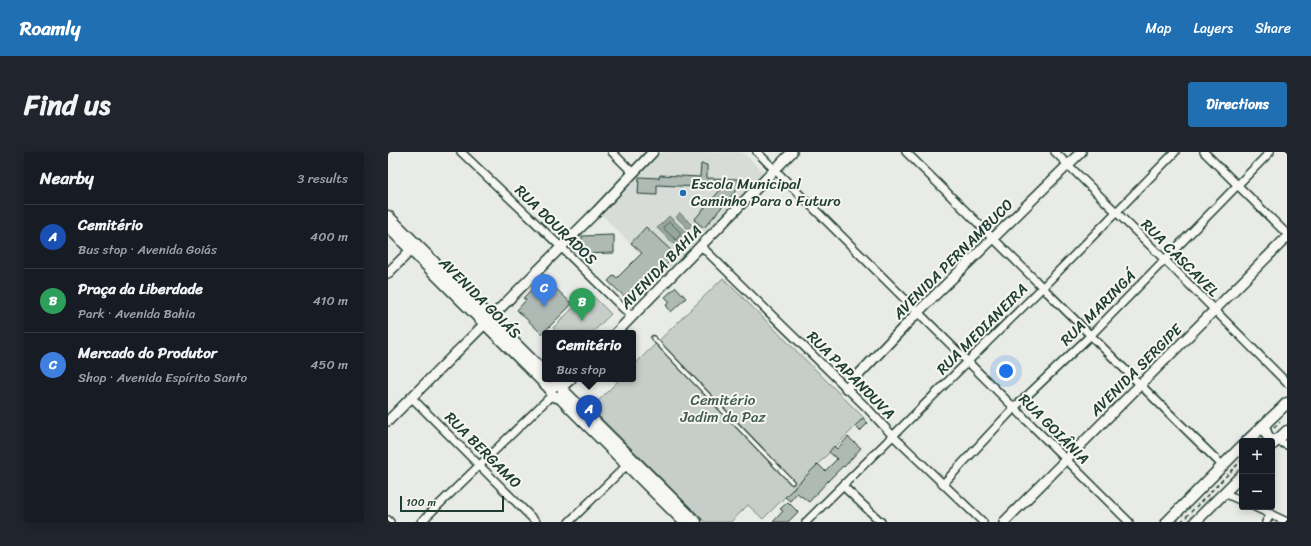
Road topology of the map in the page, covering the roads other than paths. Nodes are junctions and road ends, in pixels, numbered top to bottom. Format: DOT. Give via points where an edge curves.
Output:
graph roads {
  1 [pos="462,152"];
  2 [pos="612,152"];
  3 [pos="654,152"];
  4 [pos="757,152"];
  5 [pos="792,152"];
  6 [pos="906,152"];
  7 [pos="1055,152"];
  8 [pos="1081,152"];
  9 [pos="1175,152"];
  10 [pos="1204,152"];
  11 [pos="1270,152"];
  12 [pos="1068,165"];
  13 [pos="774,169"];
  14 [pos="633,173"];
  15 [pos="1238,186"];
  16 [pos="1116,212"];
  17 [pos="388,216"];
  18 [pos="388,227"];
  19 [pos="1287,236"];
  20 [pos="994,238"];
  21 [pos="701,246"];
  22 [pos="561,247"];
  23 [pos="411,250"];
  24 [pos="1164,259"];
  25 [pos="388,273"];
  26 [pos="1043,287"];
  27 [pos="1214,310"];
  28 [pos="918,312"];
  29 [pos="632,317"];
  30 [pos="488,321"];
  31 [pos="619,330"];
  32 [pos="1091,335"];
  33 [pos="653,338"];
  34 [pos="967,362"];
  35 [pos="542,370"];
  36 [pos="542,374"];
  37 [pos="567,382"];
  38 [pos="1287,383"];
  39 [pos="1140,385"];
  40 [pos="846,388"];
  41 [pos="557,389"];
  42 [pos="412,398"];
  43 [pos="1287,403"];
  44 [pos="1014,408"];
  45 [pos="388,422"];
  46 [pos="1264,425"];
  47 [pos="1287,431"];
  48 [pos="893,436"];
  49 [pos="1250,438"];
  50 [pos="1270,438"];
  51 [pos="1275,443"];
  52 [pos="1287,445"];
  53 [pos="1239,449"];
  54 [pos="1066,459"];
  55 [pos="629,462"];
  56 [pos="479,464"];
  57 [pos="1222,465"];
  58 [pos="1239,478"];
  59 [pos="792,482"];
  60 [pos="944,483"];
  61 [pos="843,486"];
  62 [pos="1224,493"];
  63 [pos="1239,500"];
  64 [pos="1262,510"];
  65 [pos="1270,514"];
  66 [pos="421,522"];
  67 [pos="536,522"];
  68 [pos="570,522"];
  69 [pos="684,522"];
  70 [pos="696,522"];
  71 [pos="806,522"];
  72 [pos="881,522"];
  73 [pos="983,522"];
  74 [pos="1004,522"];
  75 [pos="1129,522"];
  76 [pos="1167,522"];
  77 [pos="1195,522"];
  78 [pos="1266,522"];
  79 [pos="1287,522"];
  1 -- 22 [label="street, RUA DOURADOS"];
  2 -- 14 [label="street"];
  3 -- 14 [label="street"];
  4 -- 13 [label="street, RUA GOIÂNIA"];
  5 -- 13 [label="street, AVENIDA BAHIA"];
  6 -- 20 [label="street"];
  7 -- 12 [label="street, RUA CASCAVEL"];
  8 -- 12 [label="street, AVENIDA PERNAMBUCO"];
  9 -- 16 [label="street, RUA MEDIANEIRA"];
  10 -- 15 [label="street"];
  11 -- 15 [label="street, RUA MARINGÁ"];
  12 -- 16 [label="street, RUA CASCAVEL"];
  12 -- 20 [label="street, AVENIDA PERNAMBUCO"];
  13 -- 21 [label="street, AVENIDA BAHIA"];
  13 -- 28 [label="street, RUA GOIÂNIA"];
  14 -- 22 [label="street"];
  15 -- 19 [label="street"];
  15 -- 24 [label="street, RUA MARINGÁ"];
  16 -- 24 [label="street, RUA CASCAVEL"];
  16 -- 26 [label="street, RUA MEDIANEIRA"];
  17 -- 30 [label="main road, AVENIDA GOIÁS"];
  18 -- 23 [label="main road, AVENIDA GOIÁS"];
  19 -- 27 [label="street, AVENIDA SERGIPE"];
  20 -- 26 [label="street"];
  20 -- 28 [label="street, AVENIDA PERNAMBUCO"];
  21 -- 29 [label="street, AVENIDA BAHIA"];
  21 -- 40 [label="street, RUA PAPANDUVA"];
  22 -- 29 [label="street, RUA DOURADOS"];
  22 -- 30 [label="street"];
  23 -- 25 [label="street"];
  23 -- 30 [label="main road, AVENIDA GOIÁS"];
  24 -- 27 [label="street, RUA CASCAVEL"];
  24 -- 32 [label="street, RUA MARINGÁ"];
  26 -- 32 [label="street"];
  26 -- 34 [label="street, RUA MEDIANEIRA"];
  27 -- 38 [label="street, RUA CASCAVEL"];
  27 -- 39 [label="street, AVENIDA SERGIPE"];
  28 -- 34 [label="street, RUA GOIÂNIA"];
  28 -- 40 [label="street, AVENIDA PERNAMBUCO"];
  29 -- 31 [label="street, AVENIDA BAHIA"];
  30 -- 35 [label="main road, AVENIDA GOIÁS"];
  30 -- 36 [label="main road, AVENIDA GOIÁS"];
  30 -- 42 [label="street"];
  32 -- 39 [label="street"];
  32 -- 44 [label="street, RUA MARINGÁ"];
  33 -- 59 [label="lane"];
  34 -- 44 [label="street, RUA GOIÂNIA"];
  34 -- 48 [label="street, RUA MEDIANEIRA"];
  37 -- 41 [label="street"];
  39 -- 54 [label="street, AVENIDA SERGIPE"];
  39 -- 57 [label="street"];
  40 -- 48 [label="street, RUA PAPANDUVA"];
  41 -- 55 [label="main road, AVENIDA GOIÁS"];
  41 -- 56 [label="street"];
  42 -- 45 [label="street"];
  42 -- 56 [label="street, RUA BERGAMO"];
  43 -- 46 [label="main road"];
  44 -- 54 [label="street, RUA GOIÂNIA"];
  44 -- 60 [label="street, RUA MARINGÁ"];
  46 -- 49 [label="main road"];
  46 -- 50 [label="main road"];
  47 -- 51 [label="main road"];
  48 -- 60 [label="street, RUA PAPANDUVA"];
  48 -- 61 [label="street, RUA MEDIANEIRA"];
  51 -- 52 [label="street"];
  53 -- 57 [label="main road"];
  54 -- 74 [label="street, AVENIDA SERGIPE"];
  54 -- 75 [label="street, RUA GOIÂNIA"];
  55 -- 68 [label="street"];
  55 -- 69 [label="main road, AVENIDA GOIÁS"];
  55 -- 70 [label="main road, AVENIDA GOIÁS"];
  56 -- 66 [label="street"];
  56 -- 67 [label="street, RUA BERGAMO"];
  57 -- 76 [label="main road"];
  58 -- 62 [label="main road"];
  60 -- 73 [label="street, RUA PAPANDUVA"];
  61 -- 71 [label="street, RUA MEDIANEIRA"];
  61 -- 72 [label="street"];
  62 -- 63 [label="street"];
  62 -- 77 [label="main road"];
  64 -- 65 [label="street"];
  65 -- 78 [label="street"];
  65 -- 79 [label="street"];
}
